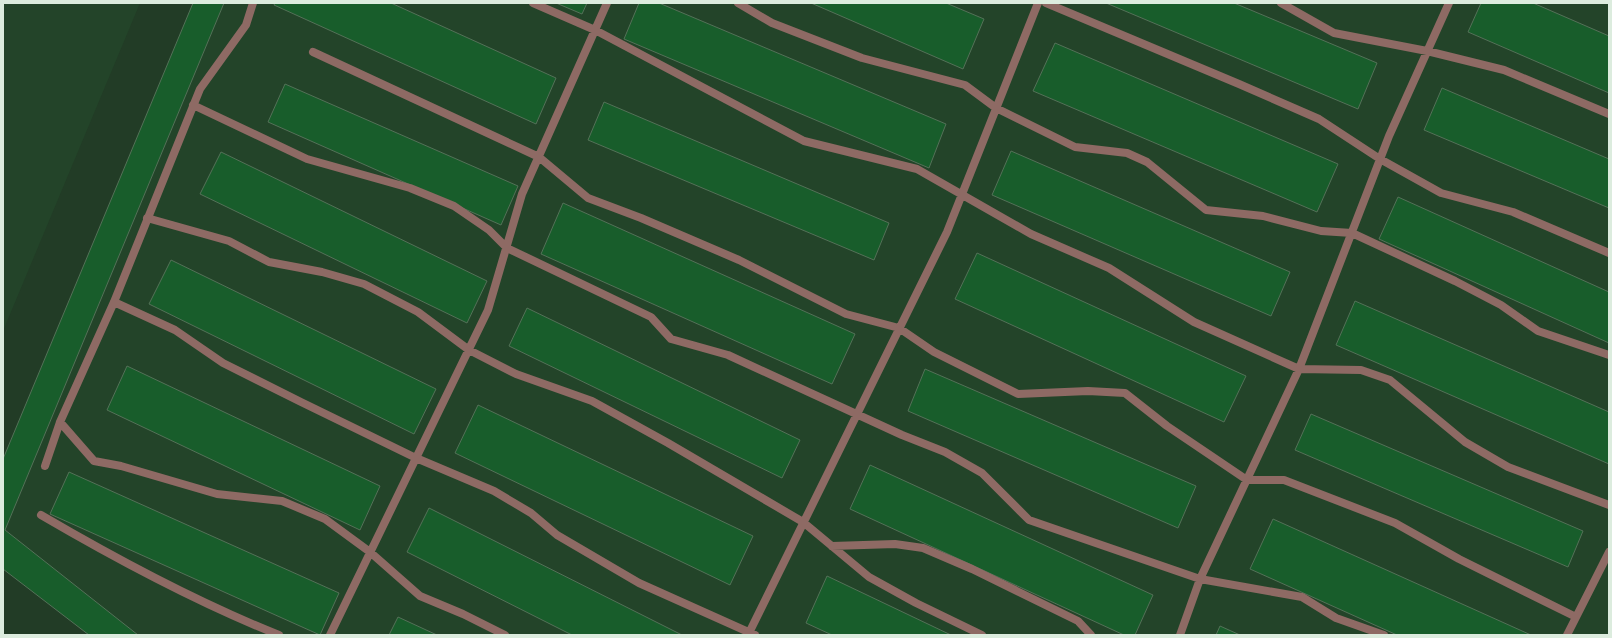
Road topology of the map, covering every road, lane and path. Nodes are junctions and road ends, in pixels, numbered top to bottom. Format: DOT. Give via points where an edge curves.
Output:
graph roads {
  1 [pos="253,3"];
  2 [pos="533,3"];
  3 [pos="607,3"];
  4 [pos="738,3"];
  5 [pos="1038,3"];
  6 [pos="1046,3"];
  7 [pos="1281,3"];
  8 [pos="1449,3"];
  9 [pos="594,30"];
  10 [pos="1427,51"];
  11 [pos="313,52"];
  12 [pos="194,105"];
  13 [pos="996,108"];
  14 [pos="1609,114"];
  15 [pos="538,157"];
  16 [pos="1380,159"];
  17 [pos="962,193"];
  18 [pos="147,218"];
  19 [pos="1352,233"];
  20 [pos="507,248"];
  21 [pos="1609,253"];
  22 [pos="114,302"];
  23 [pos="899,328"];
  24 [pos="469,350"];
  25 [pos="1609,355"];
  26 [pos="1299,370"];
  27 [pos="857,413"];
  28 [pos="60,422"];
  29 [pos="416,458"];
  30 [pos="45,466"];
  31 [pos="1247,480"];
  32 [pos="1609,505"];
  33 [pos="41,515"];
  34 [pos="803,522"];
  35 [pos="832,546"];
  36 [pos="370,552"];
  37 [pos="1609,552"];
  38 [pos="1200,579"];
  39 [pos="1576,616"];
  40 [pos="751,634"];
  41 [pos="279,635"];
  42 [pos="330,635"];
  43 [pos="505,635"];
  44 [pos="982,635"];
  45 [pos="1090,635"];
  46 [pos="1180,635"];
  47 [pos="1384,635"];
  48 [pos="1567,635"];
  1 -- 12 [label="lane" via="246,25 200,89"];
  2 -- 9 [label="lane"];
  3 -- 9 [label="lane"];
  4 -- 13 [label="lane" via="772,23 862,58 965,86"];
  5 -- 13 [label="lane"];
  6 -- 16 [label="lane" via="1319,120"];
  7 -- 10 [label="lane" via="1334,33"];
  8 -- 10 [label="lane"];
  9 -- 15 [label="lane"];
  9 -- 17 [label="lane" via="804,141 917,169"];
  10 -- 14 [label="lane" via="1504,70"];
  10 -- 16 [label="lane"];
  11 -- 15 [label="lane"];
  12 -- 18 [label="lane"];
  12 -- 20 [label="lane" via="307,159 410,188 454,206 489,230"];
  13 -- 17 [label="lane"];
  13 -- 19 [label="lane" via="1075,147 1127,153 1147,162 1206,210 1263,216 1321,231"];
  15 -- 20 [label="lane" via="522,194"];
  15 -- 23 [label="lane" via="588,198 739,260 846,314"];
  16 -- 19 [label="lane"];
  16 -- 21 [label="lane" via="1441,193 1513,212"];
  17 -- 23 [label="lane" via="947,232"];
  17 -- 26 [label="lane" via="1031,234 1108,268 1194,322"];
  18 -- 22 [label="lane"];
  18 -- 24 [label="lane" via="229,241 269,262 322,272 364,284 418,312"];
  19 -- 25 [label="lane" via="1501,305 1538,331"];
  19 -- 26 [label="lane"];
  20 -- 24 [label="lane" via="488,310"];
  20 -- 27 [label="lane" via="651,317 671,339 728,355"];
  22 -- 28 [label="lane"];
  22 -- 29 [label="lane" via="175,330 223,363"];
  23 -- 27 [label="lane"];
  23 -- 31 [label="lane" via="934,352 1018,394 1088,391 1126,393 1167,426"];
  24 -- 29 [label="lane"];
  24 -- 34 [label="lane" via="516,374 592,401"];
  26 -- 31 [label="lane"];
  26 -- 32 [label="lane" via="1361,370 1390,380 1464,442 1508,467"];
  27 -- 34 [label="lane"];
  27 -- 38 [label="lane" via="945,452 982,473 1029,520"];
  28 -- 30 [label="lane"];
  28 -- 36 [label="lane" via="94,461 122,466 217,494 282,501 325,519"];
  29 -- 36 [label="lane"];
  29 -- 40 [label="lane" via="494,491 531,513 557,535 639,583"];
  31 -- 38 [label="lane"];
  31 -- 39 [label="lane" via="1284,480 1395,523 1460,559"];
  33 -- 41 [label="lane" via="125,564 238,619"];
  34 -- 35 [label="lane"];
  34 -- 40 [label="lane"];
  35 -- 44 [label="lane" via="869,577"];
  35 -- 45 [label="lane" via="895,544 922,548 972,569 1078,621"];
  36 -- 42 [label="lane"];
  36 -- 43 [label="lane" via="420,596"];
  37 -- 39 [label="lane"];
  38 -- 46 [label="lane"];
  38 -- 47 [label="lane" via="1302,597 1336,618"];
  39 -- 48 [label="lane"];
}
